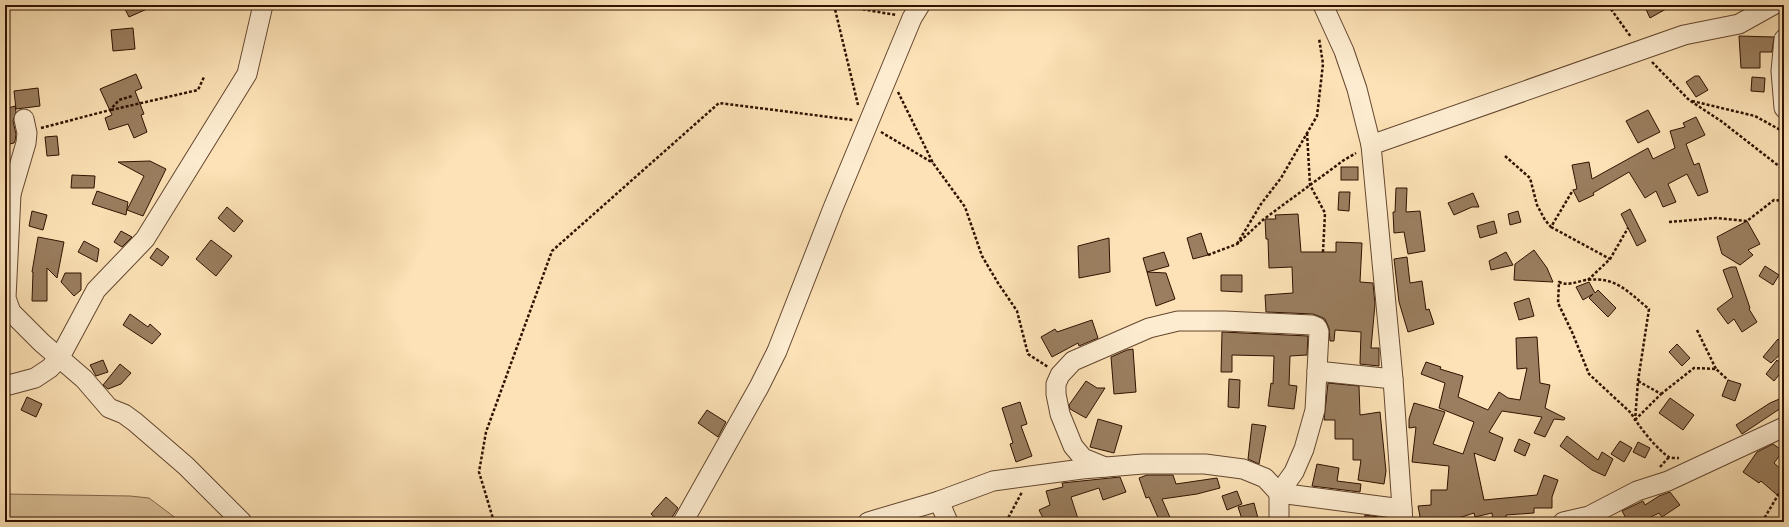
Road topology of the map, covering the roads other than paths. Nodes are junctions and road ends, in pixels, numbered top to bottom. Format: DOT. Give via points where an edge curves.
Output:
graph roads {
  1 [pos="263,5"];
  2 [pos="1323,5"];
  3 [pos="1773,5"];
  4 [pos="916,11"];
  5 [pos="1784,39"];
  6 [pos="1784,108"];
  7 [pos="25,126"];
  8 [pos="1371,145"];
  9 [pos="8,193"];
  10 [pos="60,357"];
  11 [pos="1317,371"];
  12 [pos="1393,379"];
  13 [pos="5,386"];
  14 [pos="1784,427"];
  15 [pos="1105,467"];
  16 [pos="1279,494"];
  17 [pos="939,502"];
  18 [pos="1403,516"];
  19 [pos="242,522"];
  20 [pos="683,522"];
  21 [pos="868,522"];
  22 [pos="948,522"];
  23 [pos="1279,522"];
  24 [pos="1563,522"];
  1 -- 10 [label="street" via="247,74 145,239 96,290"];
  2 -- 8 [label="street" via="1358,89"];
  3 -- 8 [label="street" via="1739,24 1684,36"];
  4 -- 20 [label="street" via="830,216 777,351"];
  5 -- 6 [label="street" via="1781,71"];
  7 -- 9 [label="street"];
  8 -- 12 [label="street"];
  9 -- 10 [label="street" via="6,298 11,312"];
  10 -- 13 [label="street" via="35,378"];
  10 -- 19 [label="street" via="84,379 109,408 135,422 186,466"];
  11 -- 12 [label="street"];
  11 -- 15 [label="street" via="1317,327 1225,321 1178,321 1149,328 1073,361 1060,375 1056,384 1060,414 1073,446 1084,458"];
  11 -- 16 [label="street" via="1315,410 1304,449 1294,472"];
  12 -- 18 [label="street"];
  14 -- 24 [label="street" via="1668,481 1637,491 1590,516"];
  15 -- 16 [label="street" via="1205,464 1243,469 1265,478"];
  15 -- 17 [label="street" via="993,481"];
  16 -- 18 [label="street"];
  16 -- 23 [label="street"];
  17 -- 21 [label="street"];
  17 -- 22 [label="street"];
}
